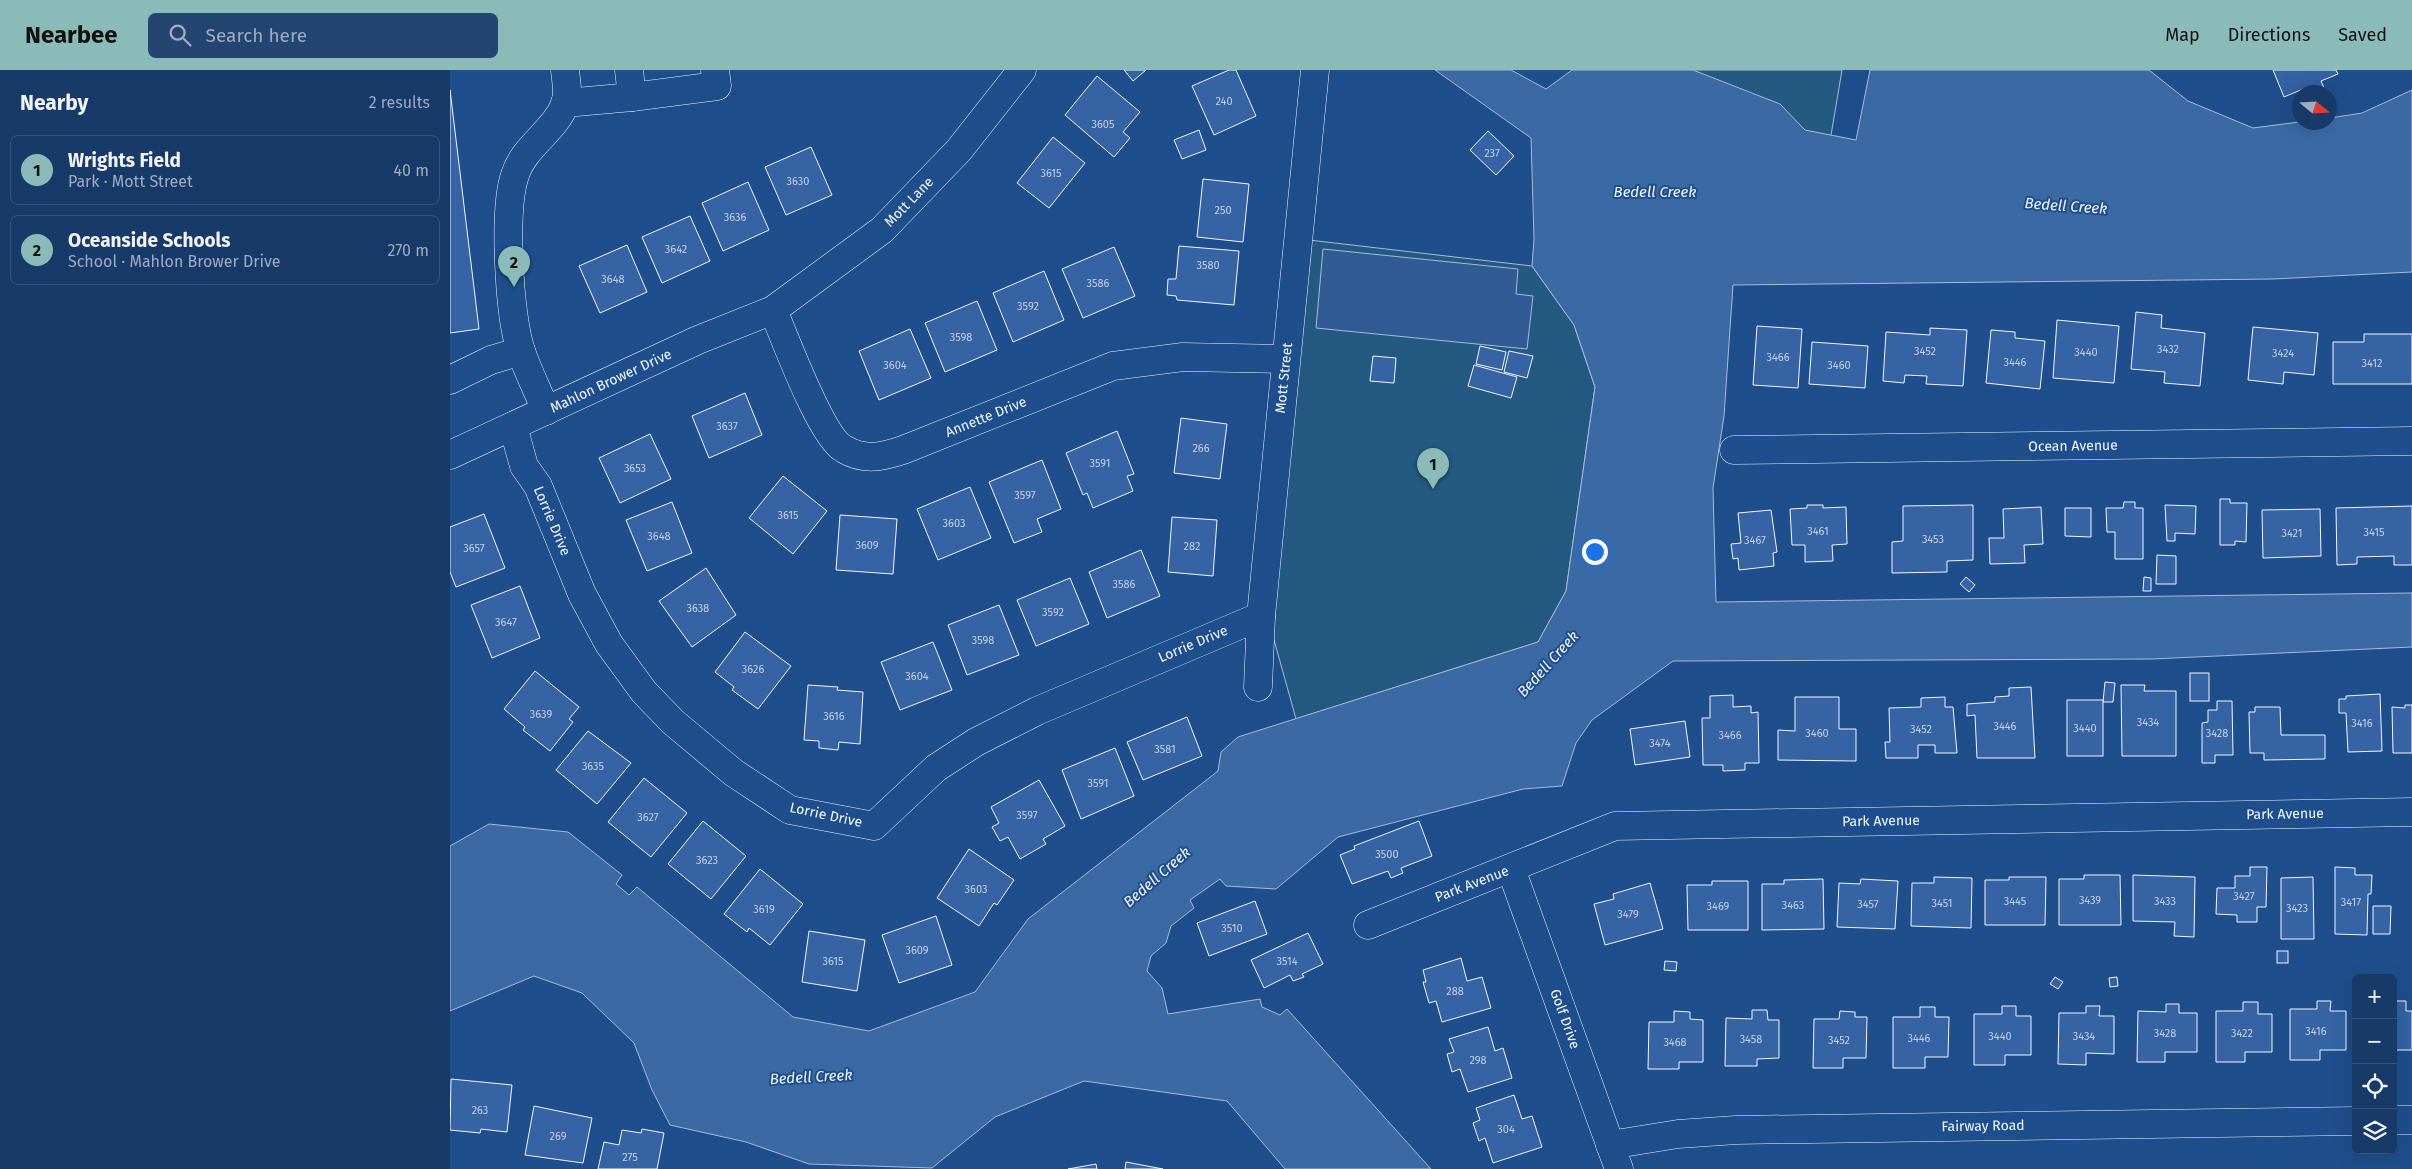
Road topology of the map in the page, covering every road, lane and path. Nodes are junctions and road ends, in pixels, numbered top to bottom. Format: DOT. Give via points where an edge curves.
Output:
graph roads {
  1 [pos="565,70"];
  2 [pos="629,70"];
  3 [pos="715,70"];
  4 [pos="1022,70"];
  5 [pos="1315,70"];
  6 [pos="632,96"];
  7 [pos="565,103"];
  8 [pos="773,310"];
  9 [pos="521,351"];
  10 [pos="1286,359"];
  11 [pos="450,380"];
  12 [pos="546,411"];
  13 [pos="513,426"];
  14 [pos="2412,441"];
  15 [pos="1734,450"];
  16 [pos="450,455"];
  17 [pos="1261,616"];
  18 [pos="1258,687"];
  19 [pos="2412,812"];
  20 [pos="1511,869"];
  21 [pos="1368,925"];
  22 [pos="2397,1120"];
  23 [pos="2412,1120"];
  24 [pos="2352,1121"];
  25 [pos="1615,1157"];
  1 -- 7 [label="street"];
  2 -- 6 [label="street"];
  3 -- 6 [label="street" via="717,86"];
  4 -- 8 [label="street, Mott Lane" via="959,150 882,230"];
  5 -- 10 [label="street, Mott Street"];
  6 -- 7 [label="street"];
  7 -- 9 [label="street" via="558,118 526,153 515,174 509,198 515,327"];
  8 -- 10 [label="street, Annette Drive" via="821,422 842,449 864,457 880,457 903,450 1113,366 1184,357"];
  8 -- 12 [label="street, Mahlon Brower Drive" via="698,340"];
  9 -- 11 [label="street" via="491,360"];
  9 -- 12 [label="street"];
  10 -- 17 [label="street, Mott Street"];
  12 -- 13 [label="street, Mahlon Brower Drive"];
  13 -- 16 [label="street, Mahlon Brower Drive"];
  13 -- 17 [label="street, Lorrie Drive" via="524,466 538,486 582,594 609,644 644,692 673,722 734,773 790,810 874,826 936,768 976,742 1037,711"];
  14 -- 15 [label="street, Ocean Avenue"];
  17 -- 18 [label="street, Mott Street"];
  19 -- 20 [label="street, Park Avenue" via="1615,826"];
  20 -- 21 [label="street, Park Avenue"];
  20 -- 25 [label="street, Golf Drive"];
  22 -- 23 [label="street"];
  24 -- 25 [label="street, Fairway Road" via="1736,1130 1678,1134"];
}
